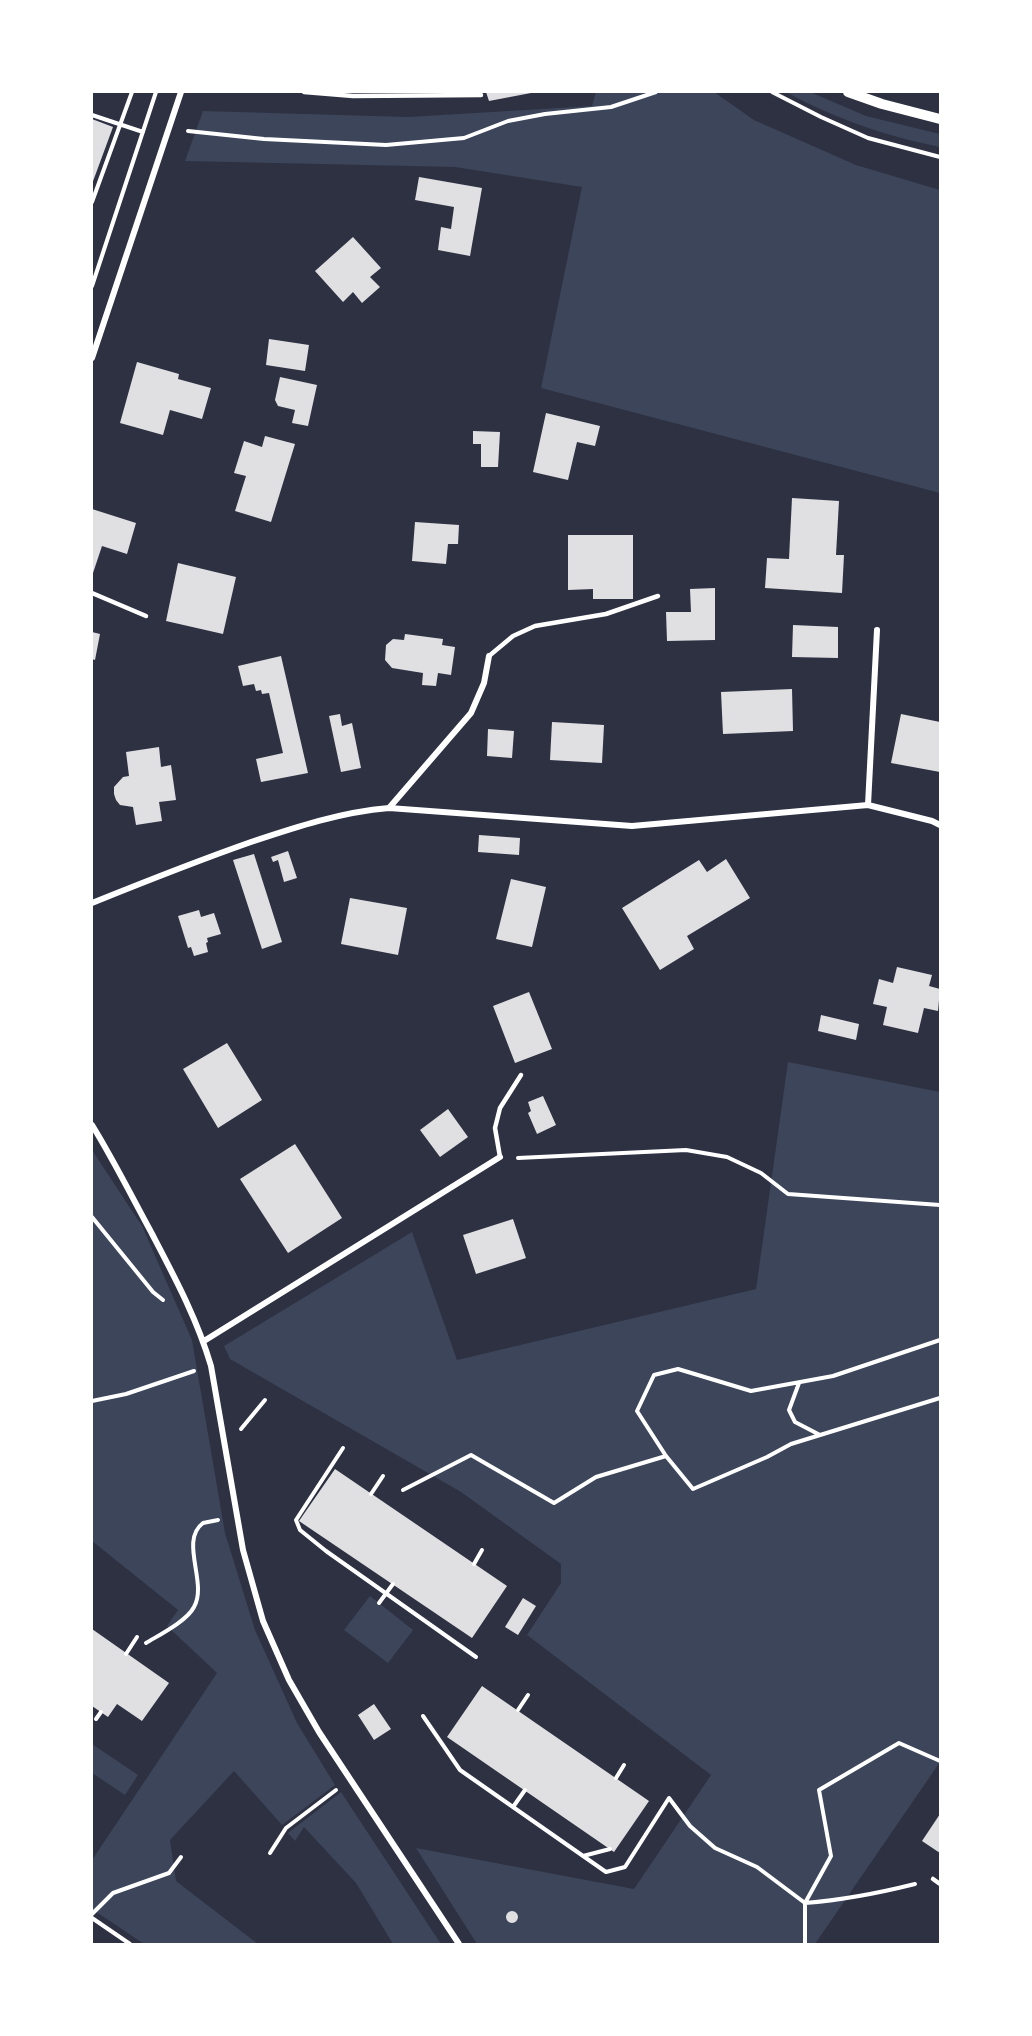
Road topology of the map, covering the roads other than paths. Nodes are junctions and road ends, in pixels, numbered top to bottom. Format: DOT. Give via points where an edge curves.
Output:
graph roads {
  1 [pos="181,92"];
  2 [pos="304,92"];
  3 [pos="848,92"];
  4 [pos="481,95"];
  5 [pos="940,118"];
  6 [pos="92,358"];
  7 [pos="92,593"];
  8 [pos="658,596"];
  9 [pos="146,616"];
  10 [pos="877,630"];
  11 [pos="489,656"];
  12 [pos="868,805"];
  13 [pos="389,808"];
  14 [pos="940,825"];
  15 [pos="92,903"];
  16 [pos="521,1074"];
  17 [pos="92,1125"];
  18 [pos="500,1157"];
  19 [pos="204,1341"];
  20 [pos="933,1879"];
  21 [pos="940,1884"];
  22 [pos="459,1944"];
  1 -- 6 [label="street"];
  2 -- 4 [label="lane" via="353,96"];
  3 -- 5 [label="street"];
  7 -- 9 [label="lane"];
  8 -- 11 [label="lane" via="606,614 535,626 513,636"];
  10 -- 12 [label="street"];
  11 -- 13 [label="street" via="484,682 471,713"];
  12 -- 13 [label="street" via="632,826"];
  12 -- 14 [label="street"];
  13 -- 15 [label="street" via="353,813 270,836"];
  16 -- 18 [label="lane" via="500,1108 495,1128"];
  17 -- 19 [label="street" via="165,1258"];
  18 -- 19 [label="street"];
  19 -- 22 [label="street" via="243,1550 263,1621 289,1680 319,1732"];
  20 -- 21 [label="lane"];
}
